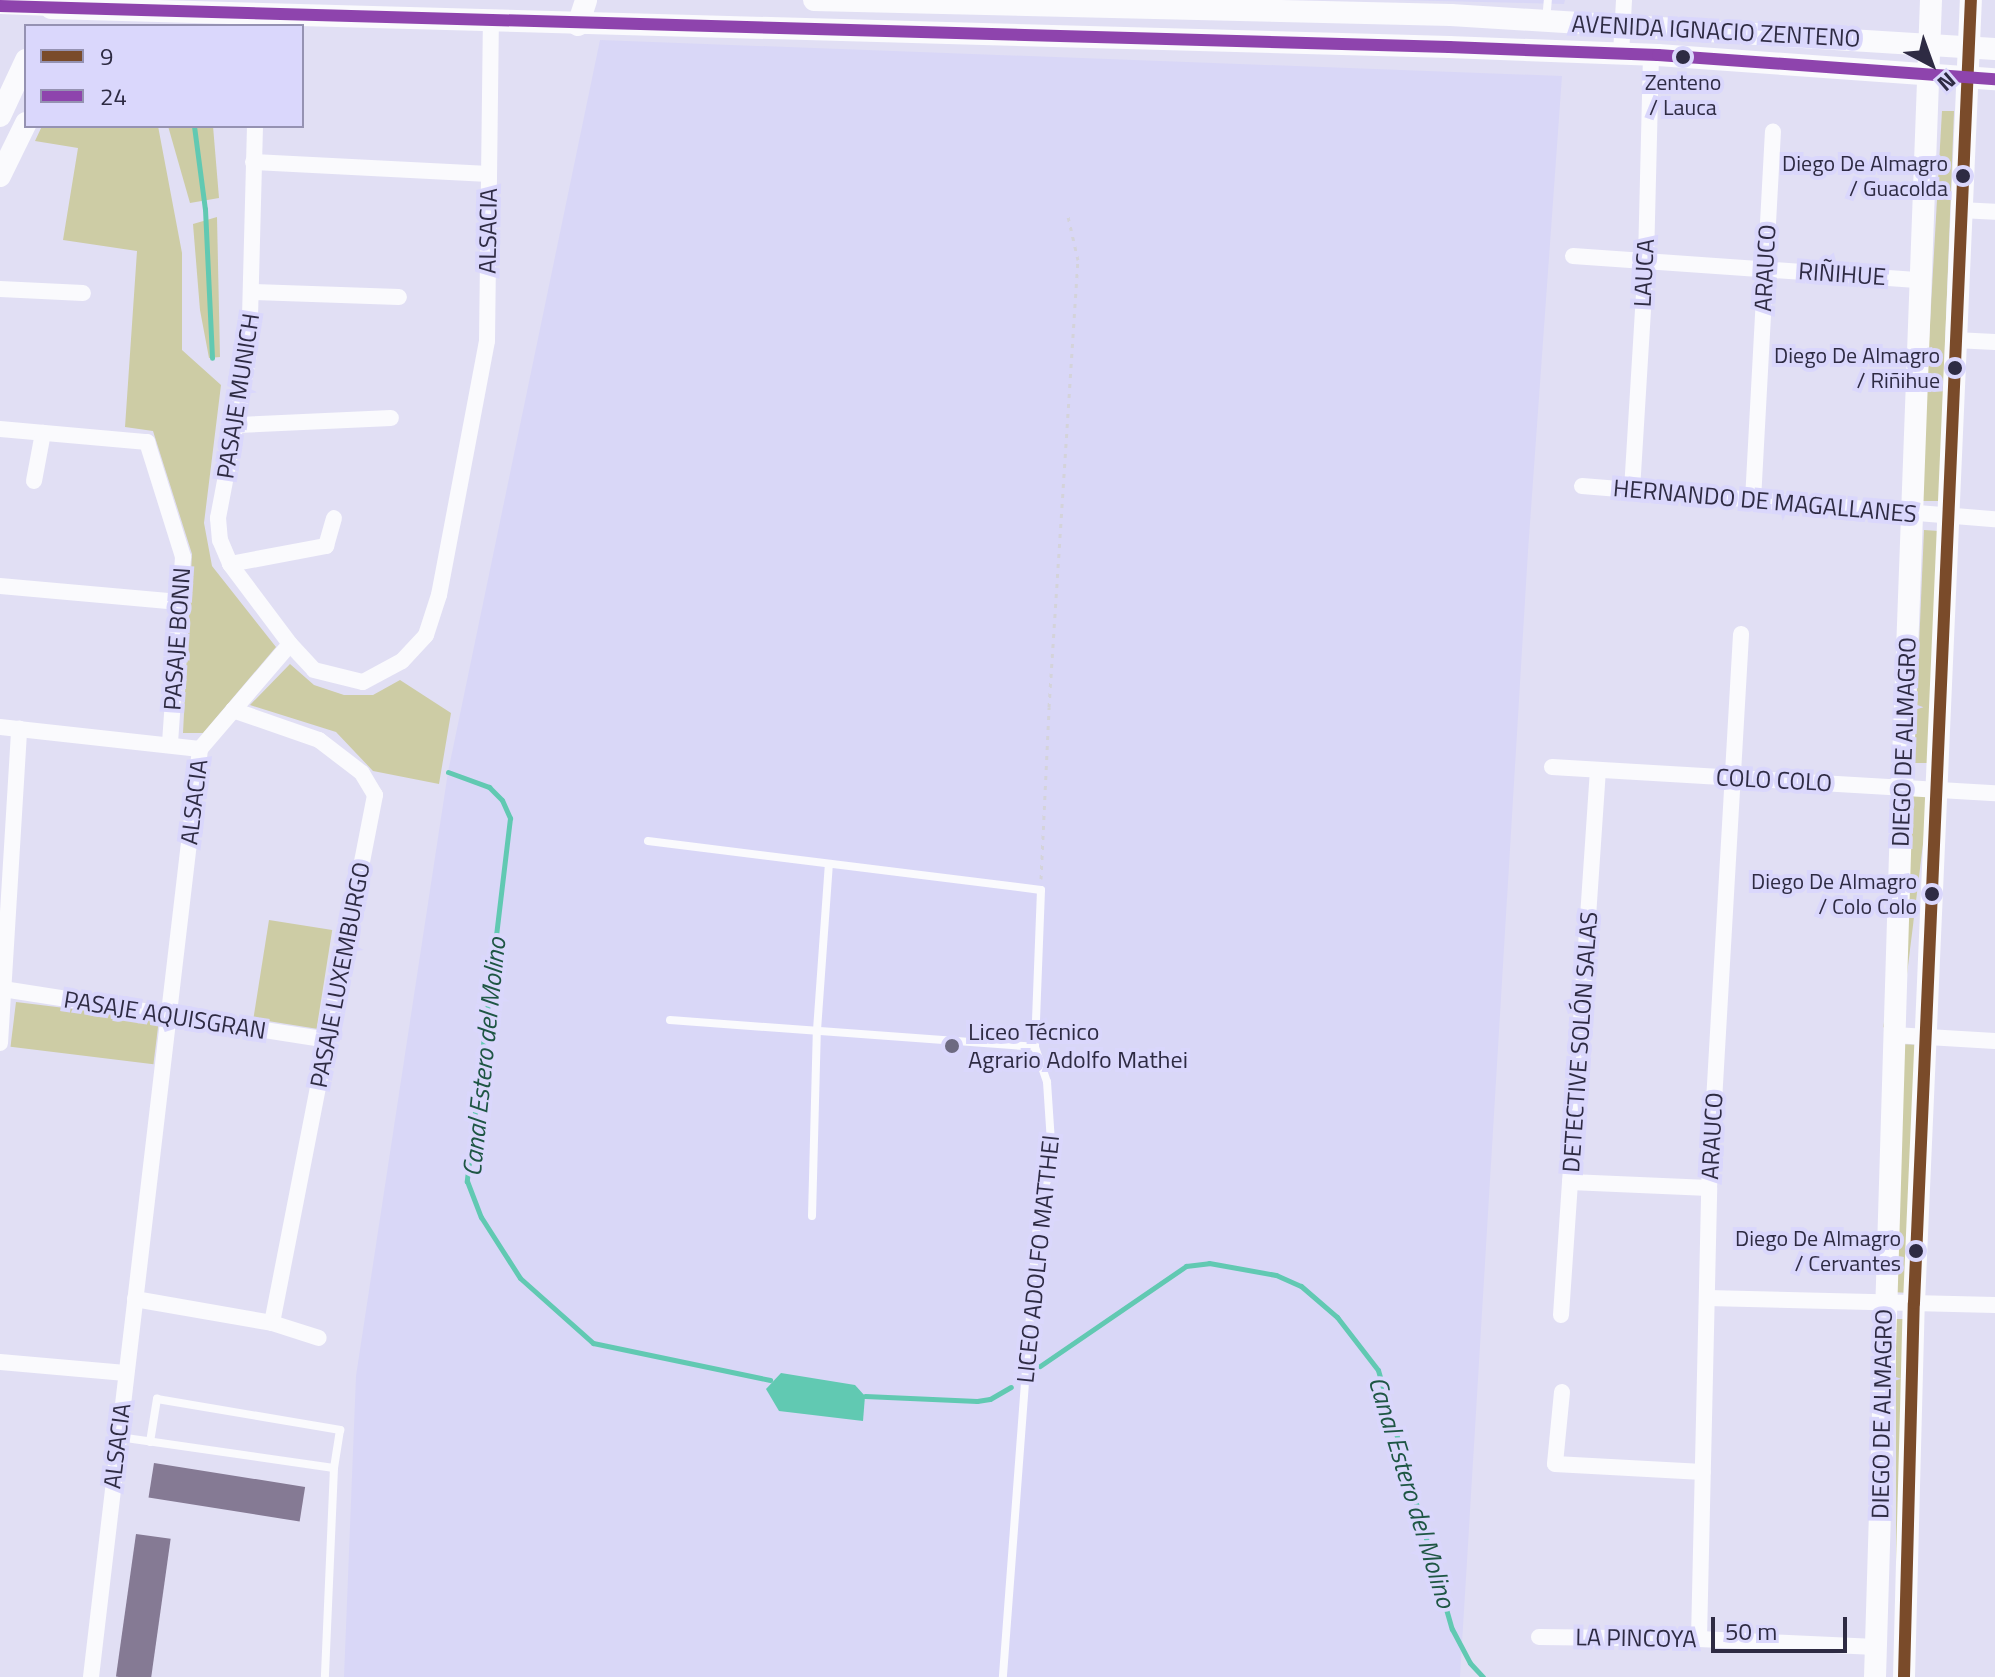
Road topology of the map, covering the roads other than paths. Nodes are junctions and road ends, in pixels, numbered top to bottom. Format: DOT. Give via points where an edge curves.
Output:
graph roads {
  1 [pos="586,0"];
  2 [pos="814,0"];
  3 [pos="1624,0"];
  4 [pos="1931,0"];
  5 [pos="1971,0"];
  6 [pos="1010,3"];
  7 [pos="0,6"];
  8 [pos="1452,7"];
  9 [pos="1147,10"];
  10 [pos="49,11"];
  11 [pos="1547,11"];
  12 [pos="81,12"];
  13 [pos="262,20"];
  14 [pos="491,22"];
  15 [pos="1622,24"];
  16 [pos="578,25"];
  17 [pos="1146,38"];
  18 [pos="1929,44"];
  19 [pos="1449,47"];
  20 [pos="1968,47"];
  21 [pos="1995,49"];
  22 [pos="1621,54"];
  23 [pos="1651,54"];
  24 [pos="24,64"];
  25 [pos="1926,74"];
  26 [pos="1966,77"];
  27 [pos="1995,79"];
  28 [pos="0,116"];
  29 [pos="24,127"];
  30 [pos="255,128"];
  31 [pos="1773,132"];
  32 [pos="253,162"];
  33 [pos="489,174"];
  34 [pos="0,176"];
  35 [pos="1960,210"];
  36 [pos="1995,212"];
  37 [pos="1573,256"];
  38 [pos="1646,260"];
  39 [pos="1765,269"];
  40 [pos="1920,280"];
  41 [pos="0,289"];
  42 [pos="253,292"];
  43 [pos="83,293"];
  44 [pos="399,297"];
  45 [pos="1955,340"];
  46 [pos="1995,342"];
  47 [pos="391,418"];
  48 [pos="237,425"];
  49 [pos="0,429"];
  50 [pos="43,433"];
  51 [pos="34,481"];
  52 [pos="1582,486"];
  53 [pos="1632,490"];
  54 [pos="1753,500"];
  55 [pos="1912,513"];
  56 [pos="1947,515"];
  57 [pos="334,518"];
  58 [pos="1995,519"];
  59 [pos="230,564"];
  60 [pos="0,586"];
  61 [pos="179,602"];
  62 [pos="1741,634"];
  63 [pos="290,644"];
  64 [pos="1905,707"];
  65 [pos="1939,707"];
  66 [pos="233,710"];
  67 [pos="0,727"];
  68 [pos="19,729"];
  69 [pos="170,745"];
  70 [pos="200,749"];
  71 [pos="1552,767"];
  72 [pos="1598,770"];
  73 [pos="1731,778"];
  74 [pos="1902,787"];
  75 [pos="1936,789"];
  76 [pos="1995,793"];
  77 [pos="648,841"];
  78 [pos="829,864"];
  79 [pos="3,989"];
  80 [pos="168,1015"];
  81 [pos="670,1020"];
  82 [pos="817,1030"];
  83 [pos="1894,1035"];
  84 [pos="1926,1036"];
  85 [pos="327,1040"];
  86 [pos="1995,1041"];
  87 [pos="0,1043"];
  88 [pos="1035,1047"];
  89 [pos="1570,1182"];
  90 [pos="1709,1188"];
  91 [pos="812,1216"];
  92 [pos="1707,1298"];
  93 [pos="135,1299"];
  94 [pos="1885,1301"];
  95 [pos="1914,1303"];
  96 [pos="1995,1305"];
  97 [pos="1561,1315"];
  98 [pos="272,1323"];
  99 [pos="319,1338"];
  100 [pos="0,1362"];
  101 [pos="126,1373"];
  102 [pos="1562,1392"];
  103 [pos="118,1437"];
  104 [pos="150,1442"];
  105 [pos="334,1468"];
  106 [pos="1703,1472"];
  107 [pos="1539,1637"];
  108 [pos="1699,1639"];
  109 [pos="1876,1647"];
  110 [pos="91,1677"];
  111 [pos="325,1677"];
  112 [pos="1003,1677"];
  113 [pos="1875,1677"];
  114 [pos="1904,1677"];
  1 -- 16 [label="main road"];
  2 -- 6 [label="main road, AVENIDA IGNACIO ZENTENO"];
  3 -- 15 [label="street"];
  4 -- 18 [label="main road, DIEGO DE ALMAGRO"];
  5 -- 20 [label="main road, DIEGO DE ALMAGRO"];
  6 -- 9 [label="main road, AVENIDA IGNACIO ZENTENO"];
  7 -- 10 [label="street, AVENIDA IGNACIO ZENTENO"];
  8 -- 9 [label="main road, AVENIDA IGNACIO ZENTENO"];
  8 -- 11 [label="main road, AVENIDA IGNACIO ZENTENO"];
  8 -- 19 [label="main road"];
  9 -- 17 [label="main road"];
  10 -- 12 [label="main road, AVENIDA IGNACIO ZENTENO"];
  11 -- 15 [label="main road, AVENIDA IGNACIO ZENTENO"];
  12 -- 13 [label="main road, AVENIDA IGNACIO ZENTENO"];
  13 -- 14 [label="main road, AVENIDA IGNACIO ZENTENO"];
  14 -- 16 [label="main road, AVENIDA IGNACIO ZENTENO"];
  14 -- 33 [label="street, ALSACIA"];
  15 -- 18 [label="main road, AVENIDA IGNACIO ZENTENO"];
  15 -- 22 [label="street"];
  16 -- 17 [label="main road, AVENIDA IGNACIO ZENTENO"];
  17 -- 19 [label="main road, AVENIDA IGNACIO ZENTENO"];
  18 -- 20 [label="main road, AVENIDA IGNACIO ZENTENO"];
  18 -- 25 [label="main road, DIEGO DE ALMAGRO"];
  19 -- 22 [label="main road, AVENIDA IGNACIO ZENTENO"];
  20 -- 21 [label="main road, AVENIDA IGNACIO ZENTENO"];
  20 -- 26 [label="main road, DIEGO DE ALMAGRO"];
  22 -- 23 [label="main road, AVENIDA IGNACIO ZENTENO"];
  23 -- 25 [label="main road, AVENIDA IGNACIO ZENTENO"];
  23 -- 38 [label="street, LAUCA"];
  24 -- 28 [label="main road"];
  25 -- 26 [label="main road, AVENIDA IGNACIO ZENTENO"];
  25 -- 40 [label="main road, DIEGO DE ALMAGRO"];
  26 -- 27 [label="main road, AVENIDA IGNACIO ZENTENO"];
  26 -- 35 [label="main road, DIEGO DE ALMAGRO"];
  29 -- 34 [label="main road"];
  30 -- 32 [label="street, PASAJE MUNICH"];
  31 -- 39 [label="street, ARAUCO"];
  32 -- 33 [label="street"];
  32 -- 42 [label="street, PASAJE MUNICH"];
  33 -- 63 [label="street, ALSACIA" via="487,341 439,595 426,635 402,661 363,682 314,670"];
  35 -- 36 [label="street"];
  35 -- 45 [label="main road, DIEGO DE ALMAGRO"];
  37 -- 38 [label="street, RIÑIHUE"];
  38 -- 39 [label="street, RIÑIHUE"];
  38 -- 53 [label="street, LAUCA"];
  39 -- 40 [label="street, RIÑIHUE"];
  39 -- 54 [label="street, ARAUCO"];
  40 -- 55 [label="main road, DIEGO DE ALMAGRO"];
  41 -- 43 [label="street"];
  42 -- 44 [label="street"];
  42 -- 48 [label="street, PASAJE MUNICH"];
  45 -- 46 [label="street"];
  45 -- 56 [label="main road, DIEGO DE ALMAGRO"];
  47 -- 48 [label="street"];
  48 -- 59 [label="street, PASAJE MUNICH" via="218,518"];
  49 -- 50 [label="street"];
  50 -- 51 [label="street"];
  50 -- 61 [label="street, PASAJE BONN" via="147,442 183,557"];
  52 -- 53 [label="street, HERNANDO DE MAGALLANES"];
  53 -- 54 [label="street, HERNANDO DE MAGALLANES"];
  54 -- 55 [label="street, HERNANDO DE MAGALLANES"];
  55 -- 56 [label="street, HERNANDO DE MAGALLANES"];
  55 -- 64 [label="main road, DIEGO DE ALMAGRO"];
  56 -- 58 [label="street, HERNANDO DE MAGALLANES"];
  56 -- 65 [label="main road, DIEGO DE ALMAGRO"];
  57 -- 59 [label="street" via="326,546"];
  59 -- 63 [label="street, PASAJE MUNICH"];
  60 -- 61 [label="street"];
  61 -- 69 [label="street, PASAJE BONN"];
  62 -- 73 [label="street, ARAUCO"];
  63 -- 66 [label="street, ALSACIA"];
  64 -- 65 [label="main road"];
  64 -- 74 [label="main road, DIEGO DE ALMAGRO"];
  65 -- 75 [label="main road, DIEGO DE ALMAGRO"];
  66 -- 70 [label="street, ALSACIA"];
  66 -- 85 [label="street, PASAJE LUXEMBURGO" via="319,740 362,773 375,795"];
  67 -- 68 [label="street"];
  68 -- 69 [label="street"];
  68 -- 79 [label="street"];
  69 -- 70 [label="street"];
  70 -- 80 [label="street, ALSACIA"];
  71 -- 72 [label="street, COLO COLO"];
  72 -- 73 [label="street, COLO COLO"];
  72 -- 89 [label="street, DETECTIVE SOLÓN SALAS"];
  73 -- 74 [label="street, COLO COLO"];
  73 -- 90 [label="street, ARAUCO"];
  74 -- 75 [label="street, COLO COLO"];
  74 -- 83 [label="main road, DIEGO DE ALMAGRO"];
  75 -- 76 [label="street, COLO COLO"];
  75 -- 84 [label="main road, DIEGO DE ALMAGRO"];
  77 -- 78 [label="lane"];
  78 -- 82 [label="lane"];
  78 -- 88 [label="lane, LICEO ADOLFO MATTHEI" via="1041,890"];
  79 -- 80 [label="street, PASAJE AQUISGRAN"];
  79 -- 87 [label="street"];
  80 -- 85 [label="street, PASAJE AQUISGRAN"];
  80 -- 93 [label="street, ALSACIA"];
  81 -- 82 [label="lane"];
  82 -- 88 [label="lane"];
  82 -- 91 [label="lane"];
  83 -- 84 [label="street"];
  83 -- 94 [label="main road, DIEGO DE ALMAGRO"];
  84 -- 86 [label="street"];
  84 -- 95 [label="main road, DIEGO DE ALMAGRO"];
  85 -- 98 [label="street, PASAJE LUXEMBURGO"];
  88 -- 112 [label="lane, LICEO ADOLFO MATTHEI" via="1047,1082 1052,1158 1037,1223"];
  89 -- 90 [label="street"];
  89 -- 97 [label="street, DETECTIVE SOLÓN SALAS"];
  90 -- 92 [label="street, ARAUCO"];
  92 -- 94 [label="street"];
  92 -- 106 [label="street, ARAUCO"];
  93 -- 98 [label="street"];
  93 -- 101 [label="street, ALSACIA"];
  94 -- 95 [label="street"];
  94 -- 109 [label="main road, DIEGO DE ALMAGRO"];
  95 -- 96 [label="street"];
  95 -- 114 [label="main road, DIEGO DE ALMAGRO"];
  98 -- 99 [label="street"];
  100 -- 101 [label="street"];
  101 -- 103 [label="street, ALSACIA"];
  102 -- 106 [label="street" via="1555,1464"];
  103 -- 104 [label="lane"];
  103 -- 110 [label="street, ALSACIA"];
  104 -- 105 [label="lane"];
  104 -- 105 [label="lane" via="157,1399 340,1430"];
  105 -- 111 [label="lane"];
  106 -- 108 [label="street, ARAUCO"];
  107 -- 108 [label="street, LA PINCOYA"];
  108 -- 109 [label="street, LA PINCOYA"];
  109 -- 113 [label="main road, DIEGO DE ALMAGRO"];
}
